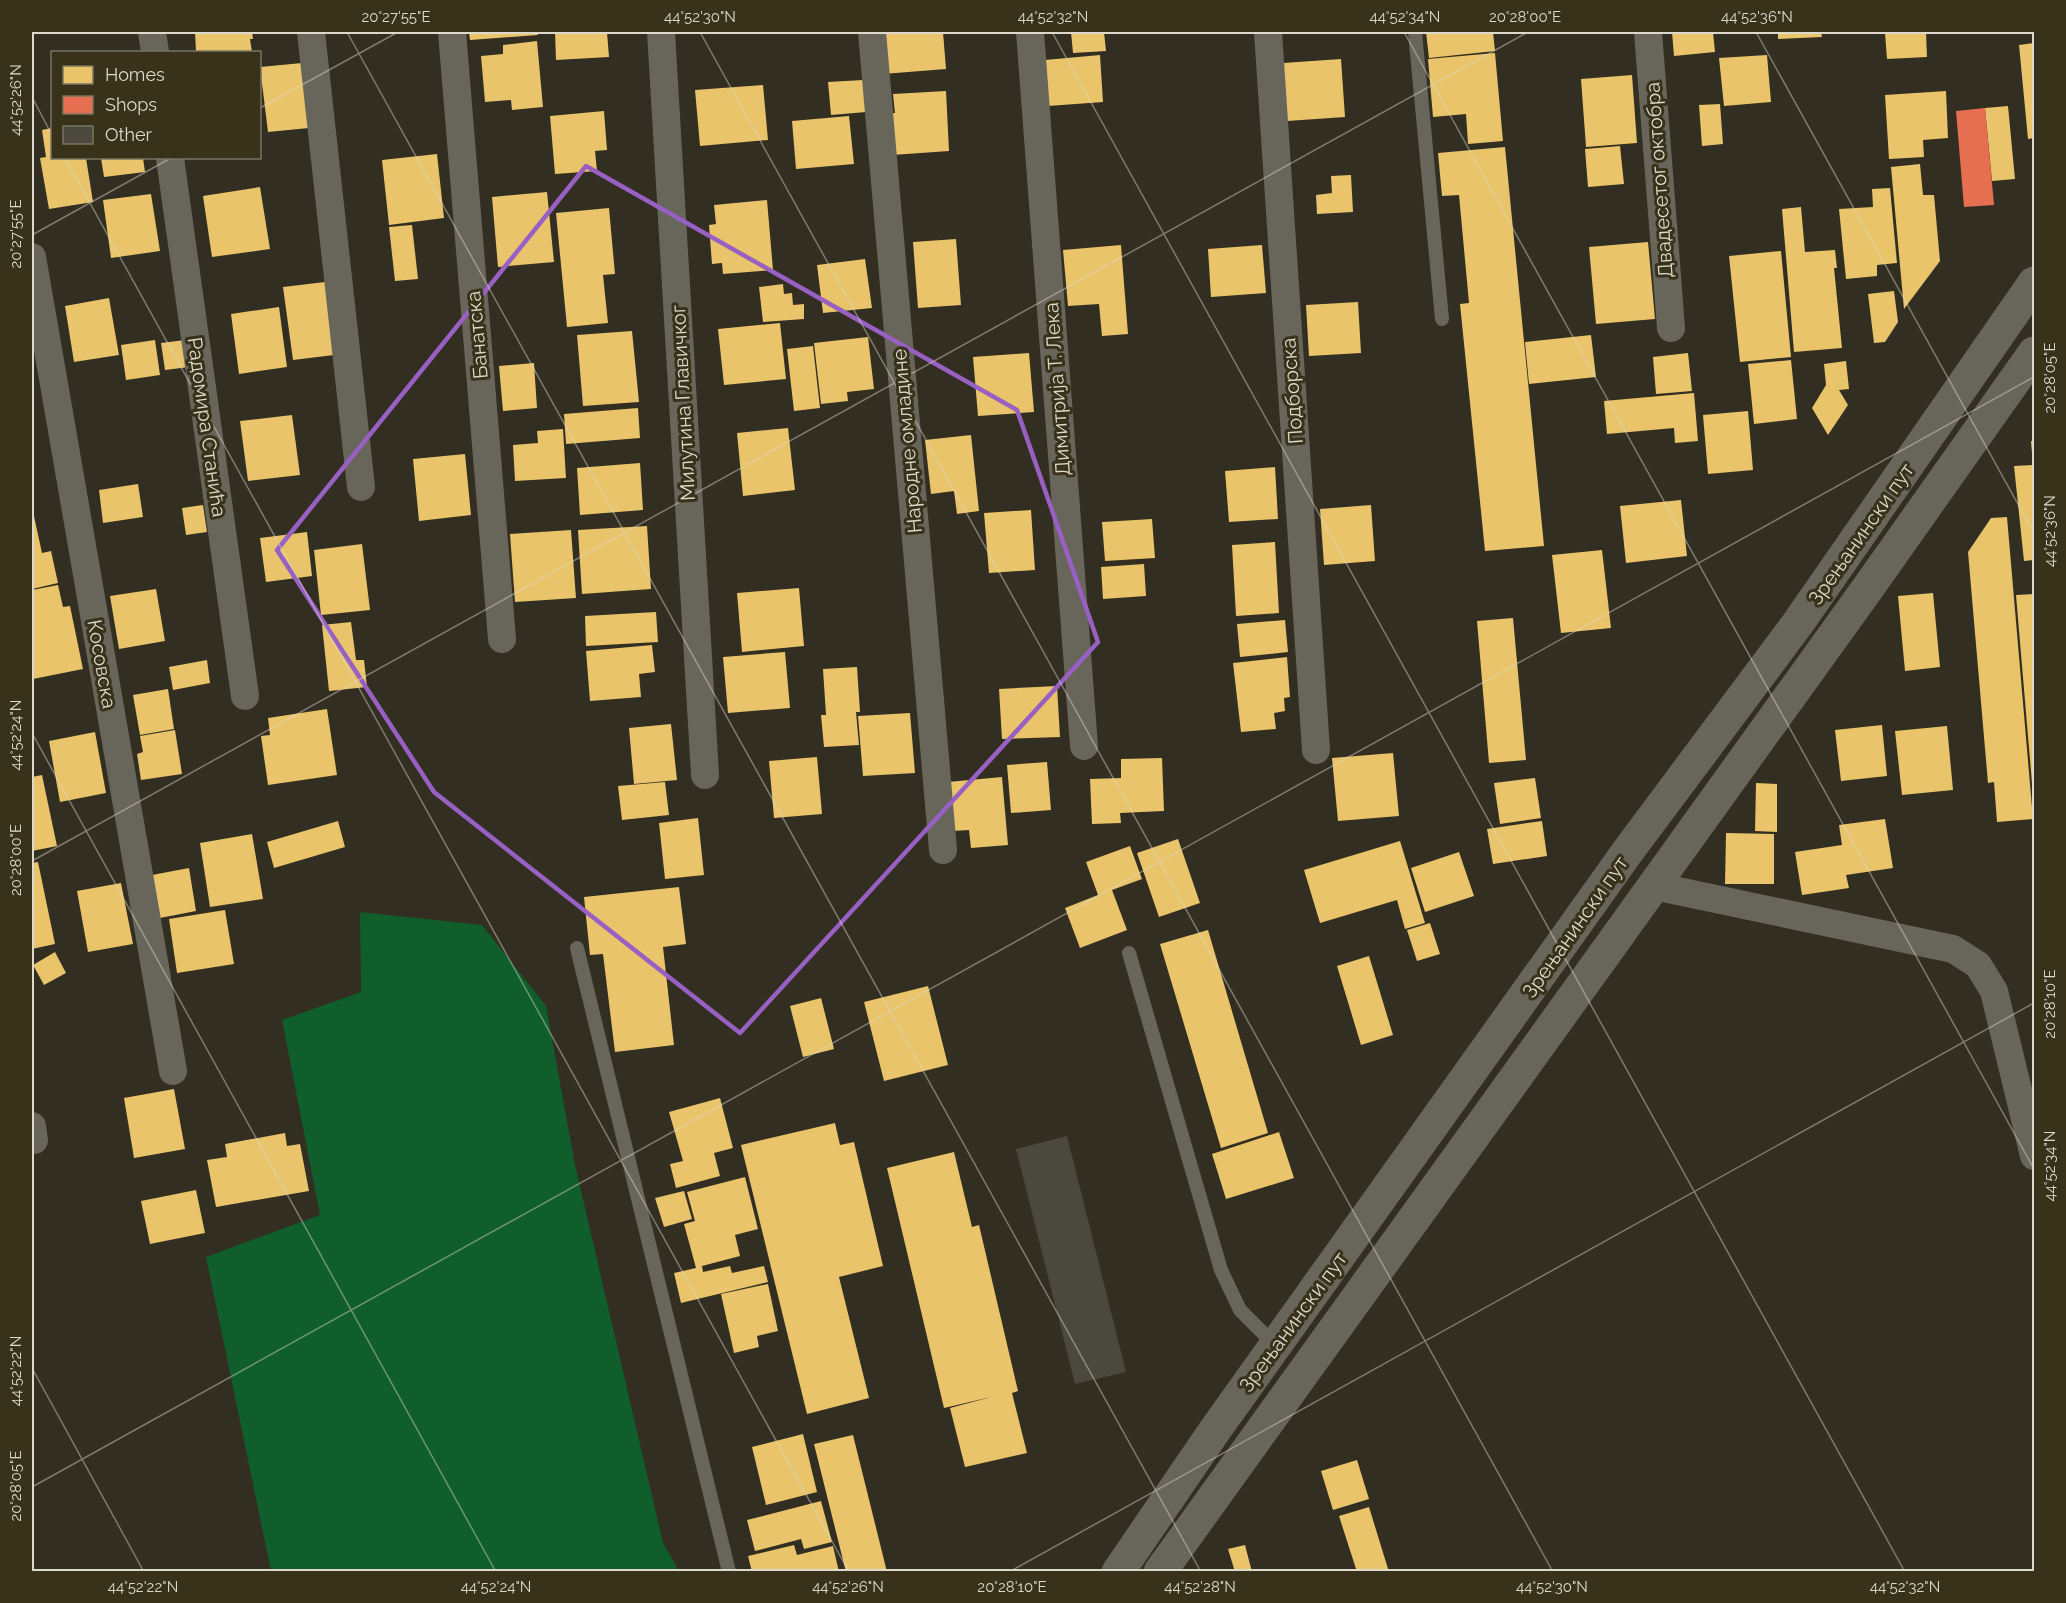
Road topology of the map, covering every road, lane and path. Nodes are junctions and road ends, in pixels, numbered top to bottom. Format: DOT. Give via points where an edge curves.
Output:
graph roads {
  1 [pos="152,32"];
  2 [pos="311,32"];
  3 [pos="452,32"];
  4 [pos="661,32"];
  5 [pos="872,32"];
  6 [pos="1030,32"];
  7 [pos="1268,32"];
  8 [pos="1415,32"];
  9 [pos="1648,32"];
  10 [pos="155,51"];
  11 [pos="170,159"];
  12 [pos="32,257"];
  13 [pos="2034,283"];
  14 [pos="1442,319"];
  15 [pos="1671,328"];
  16 [pos="2034,352"];
  17 [pos="361,487"];
  18 [pos="502,639"];
  19 [pos="245,696"];
  20 [pos="1084,746"];
  21 [pos="1316,750"];
  22 [pos="705,775"];
  23 [pos="943,850"];
  24 [pos="1654,885"];
  25 [pos="577,948"];
  26 [pos="1129,953"];
  27 [pos="172,1071"];
  28 [pos="2034,1156"];
  29 [pos="1276,1346"];
  30 [pos="729,1572"];
  31 [pos="1118,1572"];
  32 [pos="1160,1572"];
  1 -- 10 [label="street"];
  2 -- 17 [label="street"];
  3 -- 18 [label="street, Банатска"];
  4 -- 22 [label="street, Милутина Главичког"];
  5 -- 23 [label="street, Народне омладине"];
  6 -- 20 [label="street, Димитрија Т. Лека"];
  7 -- 21 [label="street, Подборска"];
  8 -- 14 [label="lane"];
  9 -- 15 [label="street, Двадесетог октобра"];
  11 -- 19 [label="street, Радомира Станића"];
  12 -- 27 [label="street, Косовска"];
  13 -- 29 [label="main road, Зрењанински пут" via="1798,623 1628,851"];
  16 -- 24 [label="main road, Зрењанински пут"];
  24 -- 28 [label="street" via="1953,950 1978,964 1994,991"];
  24 -- 32 [label="main road, Зрењанински пут"];
  25 -- 30 [label="lane"];
  26 -- 29 [label="lane" via="1221,1270 1240,1310"];
  29 -- 31 [label="main road, Зрењанински пут"];
}
